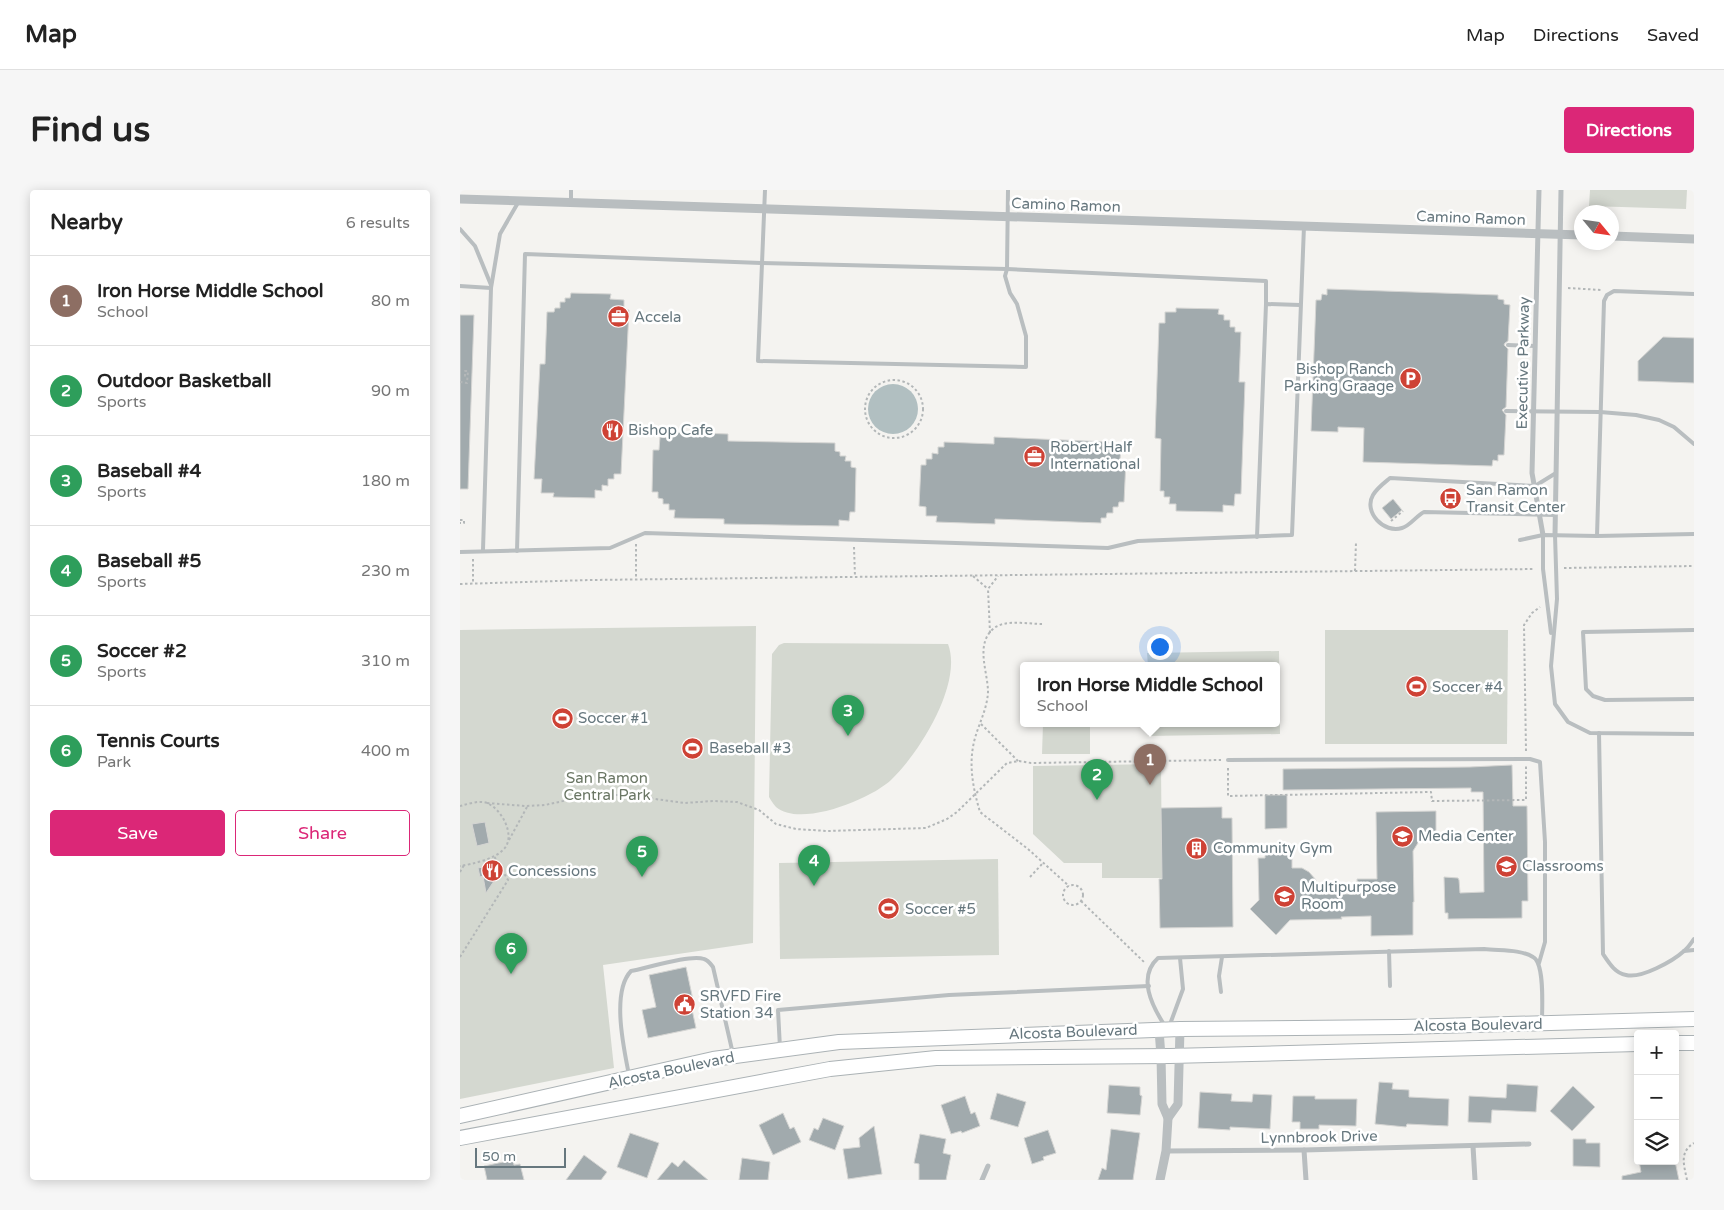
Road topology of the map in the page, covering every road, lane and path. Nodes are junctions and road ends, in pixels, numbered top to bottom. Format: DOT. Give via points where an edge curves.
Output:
graph roads {
  1 [pos="571,190"];
  2 [pos="765,190"];
  3 [pos="1008,190"];
  4 [pos="1539,190"];
  5 [pos="1561,190"];
  6 [pos="460,199"];
  7 [pos="519,201"];
  8 [pos="571,202"];
  9 [pos="763,209"];
  10 [pos="1008,217"];
  11 [pos="1304,225"];
  12 [pos="460,229"];
  13 [pos="1538,234"];
  14 [pos="1560,234"];
  15 [pos="1574,235"];
  16 [pos="1619,236"];
  17 [pos="1694,239"];
  18 [pos="761,263"];
  19 [pos="1006,269"];
  20 [pos="460,286"];
  21 [pos="491,288"];
  22 [pos="1568,288"];
  23 [pos="1614,291"];
  24 [pos="1694,294"];
  25 [pos="1266,304"];
  26 [pos="1300,305"];
  27 [pos="1508,345"];
  28 [pos="1535,346"];
  29 [pos="465,379"];
  30 [pos="460,382"];
  31 [pos="882,382"];
  32 [pos="1506,411"];
  33 [pos="1534,412"];
  34 [pos="1557,412"];
  35 [pos="1600,412"];
  36 [pos="1694,444"];
  37 [pos="1556,473"];
  38 [pos="1534,486"];
  39 [pos="1403,511"];
  40 [pos="1539,514"];
  41 [pos="1555,515"];
  42 [pos="1389,522"];
  43 [pos="1694,534"];
  44 [pos="1543,535"];
  45 [pos="1555,535"];
  46 [pos="1257,536"];
  47 [pos="1596,536"];
  48 [pos="636,537"];
  49 [pos="854,539"];
  50 [pos="1520,540"];
  51 [pos="1356,542"];
  52 [pos="482,550"];
  53 [pos="517,551"];
  54 [pos="460,552"];
  55 [pos="473,552"];
  56 [pos="1694,566"];
  57 [pos="1543,568"];
  58 [pos="1556,568"];
  59 [pos="1355,571"];
  60 [pos="999,575"];
  61 [pos="972,576"];
  62 [pos="854,577"];
  63 [pos="636,580"];
  64 [pos="460,584"];
  65 [pos="473,584"];
  66 [pos="988,589"];
  67 [pos="1042,624"];
  68 [pos="1694,630"];
  69 [pos="990,633"];
  70 [pos="1552,640"];
  71 [pos="1694,699"];
  72 [pos="981,724"];
  73 [pos="1599,733"];
  74 [pos="1694,734"];
  75 [pos="1228,760"];
  76 [pos="1019,761"];
  77 [pos="1031,763"];
  78 [pos="975,794"];
  79 [pos="487,803"];
  80 [pos="460,806"];
  81 [pos="528,806"];
  82 [pos="504,849"];
  83 [pos="494,856"];
  84 [pos="1043,863"];
  85 [pos="460,866"];
  86 [pos="464,866"];
  87 [pos="460,872"];
  88 [pos="1030,877"];
  89 [pos="1069,886"];
  90 [pos="1081,901"];
  91 [pos="1694,939"];
  92 [pos="1694,950"];
  93 [pos="1389,951"];
  94 [pos="1684,951"];
  95 [pos="460,957"];
  96 [pos="1222,957"];
  97 [pos="1180,958"];
  98 [pos="1539,962"];
  99 [pos="1150,968"];
  100 [pos="1149,986"];
  101 [pos="1390,986"];
  102 [pos="1221,992"];
  103 [pos="1694,1019"];
  104 [pos="1542,1023"];
  105 [pos="1169,1029"];
  106 [pos="1679,1043"];
  107 [pos="1694,1043"];
  108 [pos="1634,1044"];
  109 [pos="780,1050"];
  110 [pos="733,1056"];
  111 [pos="1161,1056"];
  112 [pos="1180,1056"];
  113 [pos="629,1078"];
  114 [pos="460,1116"];
  115 [pos="1168,1118"];
  116 [pos="460,1138"];
  117 [pos="1694,1143"];
  118 [pos="1529,1144"];
  119 [pos="1473,1146"];
  120 [pos="1304,1150"];
  121 [pos="1166,1151"];
  122 [pos="988,1166"];
  123 [pos="982,1180"];
  124 [pos="1160,1180"];
  125 [pos="1306,1180"];
  126 [pos="1475,1180"];
  127 [pos="1687,1180"];
  1 -- 8 [label="lane"];
  2 -- 9 [label="lane"];
  3 -- 10 [label="lane"];
  4 -- 13 [label="street, Executive Parkway"];
  5 -- 14 [label="street"];
  6 -- 7 [label="street, Camino Ramon"];
  7 -- 8 [label="street, Camino Ramon"];
  7 -- 21 [label="lane" via="500,234"];
  8 -- 9 [label="street, Camino Ramon"];
  9 -- 10 [label="street, Camino Ramon"];
  9 -- 18 [label="lane"];
  10 -- 11 [label="street, Camino Ramon"];
  10 -- 19 [label="lane"];
  11 -- 13 [label="street, Camino Ramon"];
  11 -- 26 [label="lane"];
  12 -- 21 [label="lane" via="476,246"];
  13 -- 14 [label="street, Camino Ramon"];
  13 -- 28 [label="street, Executive Parkway"];
  14 -- 15 [label="street, Camino Ramon"];
  14 -- 34 [label="street"];
  16 -- 17 [label="street"];
  18 -- 19 [label="lane"];
  18 -- 19 [label="lane" via="758,361 1026,367 1026,336 1005,276"];
  18 -- 53 [label="lane" via="525,254"];
  19 -- 25 [label="lane" via="1266,282"];
  20 -- 21 [label="lane"];
  21 -- 52 [label="lane"];
  22 -- 23 [label="path"];
  23 -- 24 [label="lane"];
  23 -- 35 [label="lane" via="1604,301"];
  25 -- 26 [label="lane"];
  25 -- 46 [label="lane"];
  26 -- 46 [label="lane" via="1292,535"];
  27 -- 28 [label="lane"];
  28 -- 33 [label="street, Executive Parkway"];
  29 -- 30 [label="path" via="465,371 468,371 468,383"];
  31 -- 31 [label="path" via="906,382 918,393 921,417 912,431 896,438 878,433 867,420 865,402"];
  32 -- 33 [label="lane"];
  33 -- 34 [label="lane"];
  33 -- 38 [label="street, Executive Parkway"];
  34 -- 35 [label="lane"];
  34 -- 37 [label="street"];
  35 -- 36 [label="lane" via="1659,420 1674,427"];
  35 -- 47 [label="lane"];
  37 -- 38 [label="lane"];
  37 -- 41 [label="street"];
  38 -- 40 [label="street, Executive Parkway"];
  38 -- 40 [label="lane" via="1390,478 1372,496 1371,506 1380,524 1394,529 1403,528 1424,512"];
  39 -- 42 [label="path"];
  40 -- 41 [label="lane"];
  40 -- 44 [label="street, Executive Parkway"];
  41 -- 45 [label="street"];
  43 -- 47 [label="lane"];
  44 -- 45 [label="lane"];
  44 -- 50 [label="lane"];
  44 -- 57 [label="lane"];
  45 -- 47 [label="lane"];
  45 -- 58 [label="lane"];
  46 -- 49 [label="lane" via="1138,541 1108,548"];
  48 -- 49 [label="lane" via="645,533"];
  48 -- 53 [label="lane" via="610,548"];
  48 -- 63 [label="path"];
  49 -- 62 [label="path"];
  51 -- 59 [label="path"];
  52 -- 53 [label="lane"];
  52 -- 55 [label="lane"];
  54 -- 55 [label="lane"];
  55 -- 65 [label="path"];
  56 -- 58 [label="path"];
  57 -- 59 [label="path"];
  57 -- 70 [label="lane"];
  58 -- 70 [label="lane" via="1557,599"];
  59 -- 60 [label="path"];
  60 -- 61 [label="path"];
  60 -- 66 [label="path"];
  61 -- 62 [label="path"];
  61 -- 66 [label="path"];
  62 -- 63 [label="path"];
  63 -- 65 [label="path"];
  64 -- 65 [label="path"];
  66 -- 69 [label="path"];
  67 -- 69 [label="path" via="999,625"];
  68 -- 71 [label="lane" via="1584,632 1586,689 1593,696 1604,700"];
  69 -- 72 [label="path" via="984,646 988,690"];
  70 -- 73 [label="lane" via="1555,704 1568,722 1590,733"];
  72 -- 76 [label="path"];
  72 -- 78 [label="path" via="973,748"];
  73 -- 74 [label="lane"];
  73 -- 94 [label="lane" via="1603,954 1621,974 1638,976"];
  75 -- 98 [label="lane" via="1530,759 1540,762 1545,842 1545,942"];
  76 -- 77 [label="path"];
  76 -- 78 [label="path" via="1006,763"];
  78 -- 81 [label="path" via="957,812 937,824 894,830 796,829 776,824 759,810 738,802 685,803 604,795"];
  78 -- 84 [label="path" via="980,812"];
  79 -- 80 [label="path"];
  79 -- 81 [label="path"];
  79 -- 82 [label="path" via="496,809 508,829"];
  81 -- 82 [label="path"];
  82 -- 83 [label="path"];
  83 -- 86 [label="path"];
  83 -- 95 [label="path" via="508,880"];
  84 -- 88 [label="path"];
  84 -- 89 [label="path"];
  85 -- 86 [label="path"];
  86 -- 87 [label="path"];
  89 -- 90 [label="path" via="1076,885 1081,889"];
  89 -- 90 [label="path" via="1064,893 1067,902"];
  90 -- 99 [label="path"];
  91 -- 94 [label="lane"];
  92 -- 94 [label="lane"];
  93 -- 96 [label="lane"];
  93 -- 98 [label="lane" via="1509,951 1525,954"];
  93 -- 101 [label="lane"];
  96 -- 97 [label="lane"];
  96 -- 102 [label="lane"];
  97 -- 99 [label="lane" via="1158,958"];
  97 -- 105 [label="lane" via="1182,989"];
  98 -- 104 [label="lane"];
  99 -- 100 [label="lane" via="1147,974"];
  100 -- 105 [label="lane" via="1149,998"];
  100 -- 109 [label="lane" via="949,995 778,1010"];
  103 -- 104 [label="main road, Alcosta Boulevard"];
  104 -- 105 [label="main road, Alcosta Boulevard"];
  105 -- 109 [label="main road, Alcosta Boulevard" via="839,1042"];
  105 -- 111 [label="street"];
  105 -- 112 [label="street"];
  106 -- 107 [label="main road"];
  108 -- 112 [label="main road, Alcosta Boulevard"];
  109 -- 110 [label="main road, Alcosta Boulevard"];
  110 -- 113 [label="main road, Alcosta Boulevard"];
  110 -- 113 [label="lane" via="712,967 706,959 687,958 632,971 626,976 622,992 622,1027"];
  111 -- 112 [label="main road, Alcosta Boulevard"];
  111 -- 115 [label="street" via="1162,1104"];
  111 -- 116 [label="main road, Alcosta Boulevard" via="936,1058 830,1069"];
  112 -- 115 [label="street" via="1178,1104"];
  113 -- 114 [label="main road, Alcosta Boulevard"];
  115 -- 121 [label="street"];
  117 -- 127 [label="path" via="1685,1151 1683,1160"];
  118 -- 119 [label="street, Lynnbrook Drive"];
  119 -- 120 [label="street, Lynnbrook Drive"];
  119 -- 126 [label="street"];
  120 -- 121 [label="street, Lynnbrook Drive"];
  120 -- 125 [label="street"];
  121 -- 124 [label="street"];
  122 -- 123 [label="street"];
}
